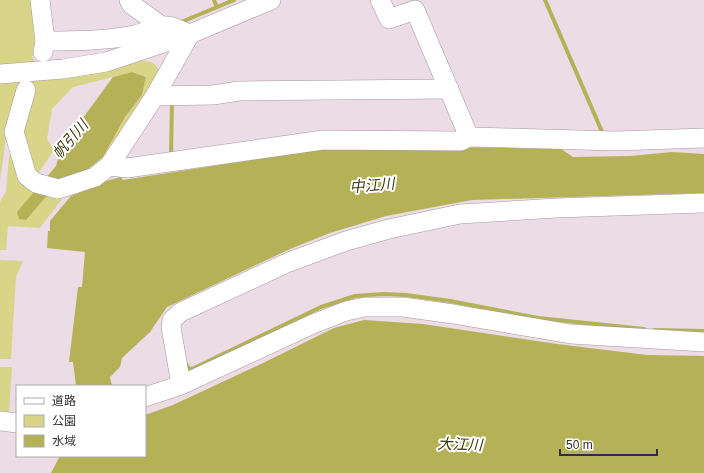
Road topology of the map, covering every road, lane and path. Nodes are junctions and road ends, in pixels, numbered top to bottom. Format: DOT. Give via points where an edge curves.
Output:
graph roads {
  1 [pos="40,0"];
  2 [pos="129,0"];
  3 [pos="271,0"];
  4 [pos="380,0"];
  5 [pos="163,26"];
  6 [pos="190,34"];
  7 [pos="0,74"];
  8 [pos="449,89"];
  9 [pos="26,90"];
  10 [pos="155,96"];
  11 [pos="469,137"];
  12 [pos="704,138"];
  13 [pos="102,171"];
  14 [pos="704,203"];
  15 [pos="704,342"];
  16 [pos="181,385"];
  17 [pos="146,397"];
  18 [pos="0,421"];
  19 [pos="16,423"];
  1 -- 5 [label="street" via="44,47 134,35"];
  2 -- 5 [label="street" via="132,5"];
  3 -- 6 [label="street"];
  4 -- 8 [label="street" via="389,19 415,10"];
  5 -- 6 [label="street"];
  6 -- 7 [label="street" via="106,62 63,69"];
  6 -- 10 [label="street"];
  8 -- 10 [label="street" via="239,91 213,95"];
  8 -- 11 [label="street"];
  9 -- 13 [label="street" via="14,132 27,176 36,183 58,189"];
  10 -- 13 [label="street"];
  11 -- 12 [label="street" via="616,141"];
  11 -- 13 [label="street" via="461,141 323,140"];
  14 -- 16 [label="street" via="460,214 346,241 289,262 181,312 172,320 170,327"];
  15 -- 16 [label="street" via="571,334 403,307 365,307 312,324"];
  16 -- 17 [label="street"];
  18 -- 19 [label="street"];
}
